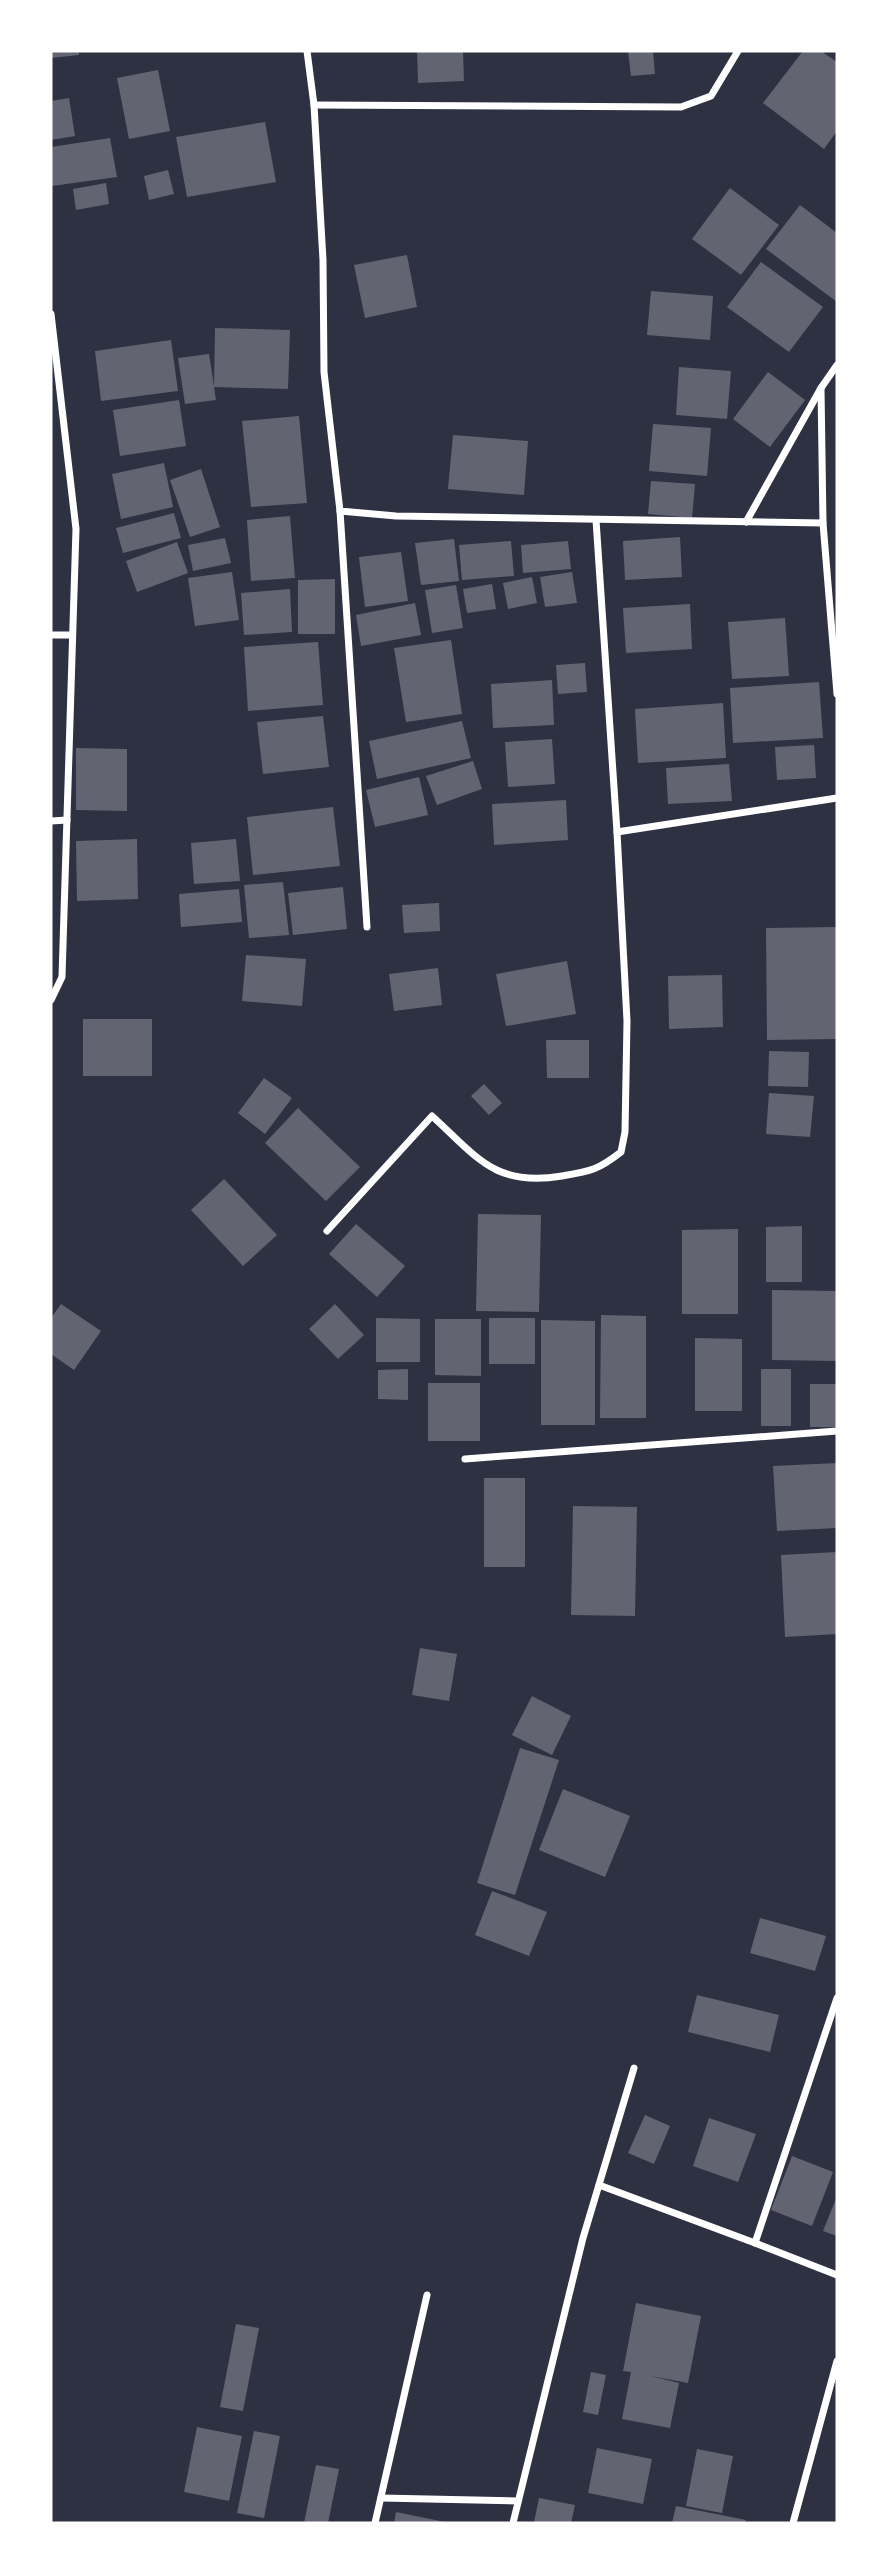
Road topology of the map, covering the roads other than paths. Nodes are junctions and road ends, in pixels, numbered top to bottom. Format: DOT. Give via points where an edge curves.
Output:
graph roads {
  1 [pos="307,51"];
  2 [pos="738,51"];
  3 [pos="314,104"];
  4 [pos="51,314"];
  5 [pos="837,365"];
  6 [pos="821,388"];
  7 [pos="340,511"];
  8 [pos="596,520"];
  9 [pos="747,522"];
  10 [pos="823,523"];
  11 [pos="51,635"];
  12 [pos="71,635"];
  13 [pos="837,694"];
  14 [pos="837,798"];
  15 [pos="67,820"];
  16 [pos="51,821"];
  17 [pos="617,832"];
  18 [pos="367,927"];
  19 [pos="51,1000"];
  20 [pos="327,1231"];
  21 [pos="837,1431"];
  22 [pos="465,1459"];
  23 [pos="837,1998"];
  24 [pos="634,2068"];
  25 [pos="599,2185"];
  26 [pos="755,2243"];
  27 [pos="837,2275"];
  28 [pos="427,2295"];
  29 [pos="837,2361"];
  30 [pos="381,2498"];
  31 [pos="517,2501"];
  32 [pos="375,2523"];
  33 [pos="513,2523"];
  34 [pos="793,2523"];
  1 -- 3 [label="street"];
  2 -- 3 [label="street" via="711,96 681,107"];
  3 -- 7 [label="street" via="324,260 324,372"];
  4 -- 12 [label="street" via="76,530"];
  5 -- 6 [label="street"];
  6 -- 9 [label="street"];
  6 -- 10 [label="street"];
  7 -- 8 [label="street"];
  7 -- 18 [label="street"];
  8 -- 9 [label="street"];
  8 -- 17 [label="street"];
  9 -- 10 [label="street"];
  10 -- 13 [label="street"];
  11 -- 12 [label="street"];
  12 -- 15 [label="street"];
  14 -- 17 [label="street"];
  15 -- 16 [label="street"];
  15 -- 19 [label="street" via="62,977"];
  17 -- 20 [label="street" via="627,1021 621,1152 599,1169 536,1180 507,1177 478,1158 432,1116"];
  21 -- 22 [label="street"];
  23 -- 26 [label="street"];
  24 -- 25 [label="street"];
  25 -- 26 [label="street"];
  25 -- 31 [label="street"];
  26 -- 27 [label="street"];
  28 -- 30 [label="street"];
  29 -- 34 [label="street"];
  30 -- 31 [label="street"];
  30 -- 32 [label="street"];
  31 -- 33 [label="street"];
}
